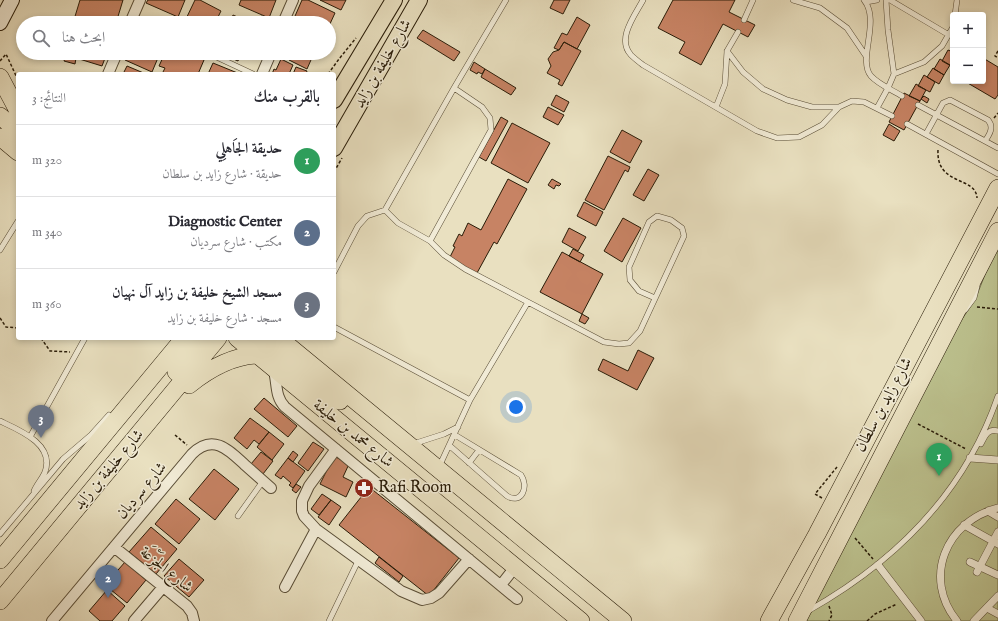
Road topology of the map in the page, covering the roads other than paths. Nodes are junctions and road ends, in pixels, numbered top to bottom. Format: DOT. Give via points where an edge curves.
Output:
graph roads {
  1 [pos="12,0"];
  2 [pos="140,0"];
  3 [pos="293,0"];
  4 [pos="394,0"];
  5 [pos="420,0"];
  6 [pos="506,0"];
  7 [pos="643,0"];
  8 [pos="753,0"];
  9 [pos="793,0"];
  10 [pos="877,0"];
  11 [pos="886,0"];
  12 [pos="890,0"];
  13 [pos="957,0"];
  14 [pos="865,1"];
  15 [pos="955,12"];
  16 [pos="133,16"];
  17 [pos="286,16"];
  18 [pos="744,20"];
  19 [pos="0,23"];
  20 [pos="738,32"];
  21 [pos="950,32"];
  22 [pos="948,35"];
  23 [pos="726,51"];
  24 [pos="866,56"];
  25 [pos="114,60"];
  26 [pos="223,60"];
  27 [pos="268,60"];
  28 [pos="109,72"];
  29 [pos="249,72"];
  30 [pos="263,72"];
  31 [pos="894,74"];
  32 [pos="0,77"];
  33 [pos="454,88"];
  34 [pos="888,88"];
  35 [pos="902,96"];
  36 [pos="336,97"];
  37 [pos="0,101"];
  38 [pos="918,104"];
  39 [pos="16,107"];
  40 [pos="716,107"];
  41 [pos="839,107"];
  42 [pos="877,108"];
  43 [pos="16,114"];
  44 [pos="936,114"];
  45 [pos="0,116"];
  46 [pos="892,116"];
  47 [pos="907,124"];
  48 [pos="16,128"];
  49 [pos="926,134"];
  50 [pos="0,137"];
  51 [pos="985,141"];
  52 [pos="336,145"];
  53 [pos="998,148"];
  54 [pos="16,150"];
  55 [pos="998,174"];
  56 [pos="998,188"];
  57 [pos="385,210"];
  58 [pos="16,224"];
  59 [pos="998,231"];
  60 [pos="430,241"];
  61 [pos="0,250"];
  62 [pos="336,268"];
  63 [pos="977,272"];
  64 [pos="655,298"];
  65 [pos="528,302"];
  66 [pos="952,320"];
  67 [pos="336,328"];
  68 [pos="84,340"];
  69 [pos="181,340"];
  70 [pos="200,340"];
  71 [pos="216,340"];
  72 [pos="239,340"];
  73 [pos="260,340"];
  74 [pos="281,340"];
  75 [pos="290,340"];
  76 [pos="257,355"];
  77 [pos="300,356"];
  78 [pos="273,368"];
  79 [pos="145,385"];
  80 [pos="125,398"];
  81 [pos="470,400"];
  82 [pos="998,400"];
  83 [pos="166,402"];
  84 [pos="361,407"];
  85 [pos="114,409"];
  86 [pos="0,421"];
  87 [pos="458,427"];
  88 [pos="998,431"];
  89 [pos="454,435"];
  90 [pos="137,436"];
  91 [pos="30,437"];
  92 [pos="408,446"];
  93 [pos="450,446"];
  94 [pos="336,449"];
  95 [pos="479,450"];
  96 [pos="971,455"];
  97 [pos="998,460"];
  98 [pos="469,463"];
  99 [pos="438,469"];
  100 [pos="263,481"];
  101 [pos="271,488"];
  102 [pos="32,496"];
  103 [pos="998,508"];
  104 [pos="988,511"];
  105 [pos="238,516"];
  106 [pos="998,517"];
  107 [pos="964,526"];
  108 [pos="316,529"];
  109 [pos="998,532"];
  110 [pos="0,534"];
  111 [pos="996,543"];
  112 [pos="114,547"];
  113 [pos="0,558"];
  114 [pos="469,559"];
  115 [pos="358,561"];
  116 [pos="970,562"];
  117 [pos="878,565"];
  118 [pos="516,567"];
  119 [pos="979,569"];
  120 [pos="998,575"];
  121 [pos="501,585"];
  122 [pos="163,587"];
  123 [pos="285,587"];
  124 [pos="998,596"];
  125 [pos="782,598"];
  126 [pos="517,599"];
  127 [pos="0,601"];
  128 [pos="987,608"];
  129 [pos="998,614"];
  130 [pos="798,618"];
  131 [pos="52,621"];
  132 [pos="134,621"];
  133 [pos="194,621"];
  134 [pos="329,621"];
  135 [pos="581,621"];
  136 [pos="622,621"];
  137 [pos="769,621"];
  138 [pos="777,621"];
  139 [pos="921,621"];
  140 [pos="957,621"];
  141 [pos="974,621"];
  1 -- 19 [label="main road"];
  2 -- 16 [label="street"];
  3 -- 17 [label="street"];
  4 -- 36 [label="main road, شارع خليفة بن زايد"];
  5 -- 52 [label="main road, شارع خليفة بن زايد"];
  6 -- 33 [label="lane"];
  7 -- 40 [label="lane" via="627,30 625,43 630,54 643,65"];
  8 -- 18 [label="lane"];
  9 -- 24 [label="lane" via="820,8 847,28"];
  10 -- 14 [label="lane"];
  11 -- 31 [label="lane"];
  12 -- 22 [label="lane"];
  13 -- 15 [label="lane"];
  14 -- 24 [label="lane" via="871,24"];
  20 -- 23 [label="lane"];
  21 -- 22 [label="lane"];
  22 -- 31 [label="lane" via="942,46 924,62"];
  23 -- 40 [label="lane" via="724,84"];
  23 -- 41 [label="lane" via="743,72 763,89 787,100 812,107"];
  24 -- 34 [label="lane" via="867,70 871,76"];
  25 -- 28 [label="street"];
  26 -- 29 [label="lane"];
  27 -- 30 [label="street"];
  31 -- 34 [label="lane"];
  32 -- 39 [label="highway"];
  33 -- 57 [label="lane"];
  33 -- 60 [label="lane" via="482,107 490,118 492,130"];
  34 -- 35 [label="lane"];
  34 -- 42 [label="lane"];
  37 -- 43 [label="highway"];
  38 -- 44 [label="lane"];
  40 -- 41 [label="lane" via="757,131 777,138 799,137 822,125"];
  41 -- 42 [label="lane" via="852,101 864,102"];
  42 -- 46 [label="lane"];
  44 -- 49 [label="lane"];
  44 -- 51 [label="lane"];
  44 -- 51 [label="lane" via="942,103 950,100 985,117 991,126"];
  45 -- 48 [label="highway"];
  47 -- 49 [label="lane"];
  49 -- 55 [label="lane"];
  50 -- 54 [label="highway"];
  51 -- 53 [label="lane"];
  56 -- 125 [label="highway, شارع زايد بن سلطان"];
  57 -- 60 [label="lane" via="398,224"];
  57 -- 62 [label="lane" via="367,216 358,226"];
  58 -- 61 [label="lane"];
  59 -- 63 [label="highway, شارع زايد بن سلطان"];
  60 -- 65 [label="lane" via="444,256 464,269"];
  63 -- 66 [label="highway, شارع زايد بن سلطان"];
  63 -- 66 [label="lane" via="976,292 969,306"];
  64 -- 64 [label="lane" via="684,236 682,228 671,220 657,216 649,222 629,267 630,280 639,291"];
  64 -- 65 [label="lane" via="640,331 630,343 619,344 604,342"];
  65 -- 81 [label="lane"];
  66 -- 130 [label="highway, شارع زايد بن سلطان"];
  67 -- 81 [label="lane"];
  68 -- 91 [label="lane"];
  69 -- 79 [label="highway, شارع خليفة بن زايد"];
  70 -- 90 [label="highway" via="147,410"];
  71 -- 83 [label="highway, شارع خليفة بن زايد"];
  72 -- 76 [label="highway, شارع محمد بن خليفة"];
  73 -- 84 [label="highway" via="330,396"];
  74 -- 77 [label="highway, شارع محمد بن خليفة"];
  75 -- 77 [label="highway"];
  76 -- 78 [label="highway, شارع محمد بن خليفة"];
  76 -- 83 [label="highway" via="240,357 212,368"];
  77 -- 84 [label="highway, شارع محمد بن خليفة"];
  78 -- 94 [label="street" via="277,394 282,404"];
  78 -- 118 [label="highway, شارع محمد بن خليفة"];
  79 -- 80 [label="lane"];
  79 -- 113 [label="highway, شارع خليفة بن زايد"];
  81 -- 87 [label="lane"];
  82 -- 96 [label="lane"];
  83 -- 90 [label="highway, شارع خليفة بن زايد"];
  84 -- 92 [label="highway, شارع محمد بن خليفة"];
  85 -- 102 [label="lane" via="95,432 64,459"];
  86 -- 91 [label="lane"];
  87 -- 89 [label="lane"];
  87 -- 92 [label="lane"];
  88 -- 96 [label="lane" via="988,432"];
  89 -- 93 [label="lane"];
  89 -- 95 [label="lane"];
  90 -- 127 [label="highway, شارع خليفة بن زايد"];
  91 -- 102 [label="lane" via="42,449 46,458 46,468"];
  92 -- 99 [label="highway, شارع محمد بن خليفة"];
  93 -- 98 [label="lane"];
  93 -- 99 [label="lane"];
  94 -- 108 [label="street" via="308,486 302,500 304,516"];
  94 -- 114 [label="street"];
  95 -- 98 [label="lane"];
  95 -- 98 [label="lane" via="521,475 524,481 523,493 516,499 511,498"];
  96 -- 97 [label="street"];
  96 -- 117 [label="lane" via="928,516"];
  99 -- 136 [label="highway, شارع محمد بن خليفة"];
  100 -- 101 [label="street"];
  100 -- 105 [label="lane"];
  100 -- 112 [label="street, شارع سرديان" via="231,452 217,445 208,445 196,451"];
  102 -- 110 [label="lane"];
  103 -- 104 [label="street"];
  104 -- 106 [label="street"];
  104 -- 107 [label="street"];
  107 -- 111 [label="street"];
  107 -- 140 [label="street" via="951,538 941,563 942,593"];
  108 -- 115 [label="street"];
  108 -- 123 [label="street"];
  109 -- 111 [label="street"];
  111 -- 119 [label="street"];
  112 -- 122 [label="street, شارع الجَزْعَة"];
  112 -- 131 [label="street, شارع سرديان"];
  114 -- 115 [label="street" via="439,593 422,600 401,591"];
  114 -- 121 [label="street"];
  115 -- 134 [label="lane"];
  116 -- 119 [label="street"];
  117 -- 130 [label="lane" via="852,585"];
  117 -- 139 [label="street"];
  118 -- 121 [label="street"];
  118 -- 135 [label="highway, شارع محمد بن خليفة"];
  119 -- 120 [label="street"];
  121 -- 126 [label="street"];
  122 -- 132 [label="street"];
  122 -- 133 [label="street, شارع الجَزْعَة" via="190,609"];
  124 -- 128 [label="street"];
  125 -- 137 [label="highway, شارع زايد بن سلطان"];
  125 -- 138 [label="highway"];
  128 -- 129 [label="street"];
  128 -- 141 [label="street"];
}
